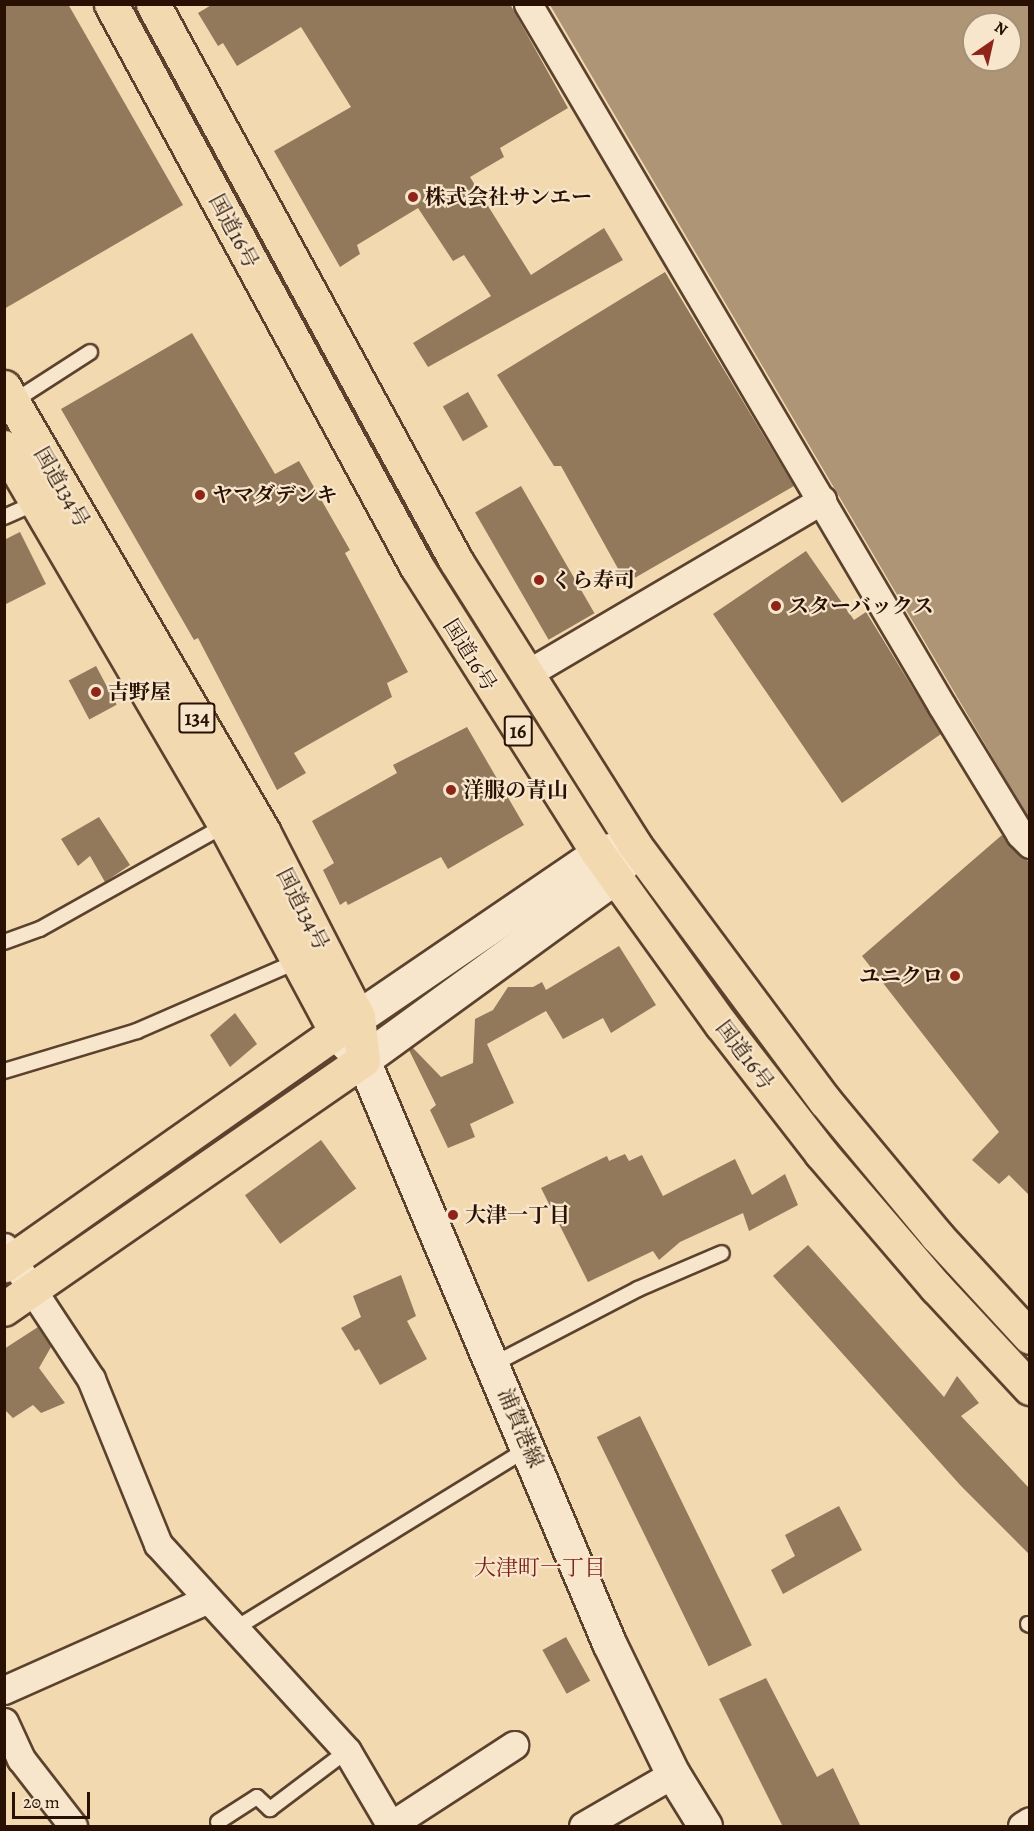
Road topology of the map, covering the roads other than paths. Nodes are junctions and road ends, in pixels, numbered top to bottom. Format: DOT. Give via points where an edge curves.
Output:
graph roads {
  1 [pos="111,4"];
  2 [pos="153,4"];
  3 [pos="528,4"];
  4 [pos="90,352"];
  5 [pos="7,399"];
  6 [pos="4,447"];
  7 [pos="822,500"];
  8 [pos="37,502"];
  9 [pos="4,517"];
  10 [pos="525,675"];
  11 [pos="225,825"];
  12 [pos="634,843"];
  13 [pos="1029,844"];
  14 [pos="606,865"];
  15 [pos="4,942"];
  16 [pos="298,961"];
  17 [pos="347,1025"];
  18 [pos="363,1060"];
  19 [pos="4,1071"];
  20 [pos="722,1253"];
  21 [pos="7,1257"];
  22 [pos="31,1290"];
  23 [pos="4,1309"];
  24 [pos="1029,1337"];
  25 [pos="494,1364"];
  26 [pos="1029,1388"];
  27 [pos="529,1448"];
  28 [pos="206,1600"];
  29 [pos="236,1628"];
  30 [pos="4,1690"];
  31 [pos="4,1722"];
  32 [pos="514,1745"];
  33 [pos="347,1751"];
  34 [pos="673,1774"];
  35 [pos="1029,1821"];
  36 [pos="218,1822"];
  37 [pos="391,1826"];
  38 [pos="73,1827"];
  39 [pos="583,1827"];
  40 [pos="705,1827"];
  41 [pos="1022,1827"];
  1 -- 14 [label="highway, 国道16号 / 16" via="417,567"];
  2 -- 10 [label="highway, 国道16号 / 16" via="426,509"];
  3 -- 7 [label="street"];
  4 -- 5 [label="lane"];
  5 -- 17 [label="highway, 国道134号 / 134" via="263,831"];
  6 -- 8 [label="highway, 国道134号 / 134"];
  7 -- 10 [label="street"];
  7 -- 13 [label="street"];
  8 -- 9 [label="lane"];
  8 -- 11 [label="highway, 国道134号 / 134"];
  10 -- 12 [label="highway, 国道16号 / 16"];
  11 -- 15 [label="lane" via="40,929"];
  11 -- 16 [label="highway, 国道134号 / 134"];
  12 -- 14 [label="main road"];
  12 -- 24 [label="highway, 国道16号 / 16" via="752,1008 831,1109 937,1236"];
  14 -- 17 [label="main road" via="484,934"];
  14 -- 18 [label="main road"];
  14 -- 26 [label="highway, 国道16号 / 16" via="721,1024 828,1160"];
  16 -- 17 [label="highway, 国道134号 / 134"];
  16 -- 19 [label="lane" via="137,1030"];
  17 -- 18 [label="highway, 国道134号 / 134"];
  17 -- 21 [label="highway"];
  18 -- 22 [label="highway"];
  18 -- 25 [label="main road, 浦賀港線"];
  20 -- 25 [label="lane" via="638,1289"];
  21 -- 22 [label="street"];
  22 -- 23 [label="highway"];
  22 -- 28 [label="street" via="91,1379 158,1544"];
  25 -- 27 [label="main road, 浦賀港線"];
  27 -- 29 [label="lane"];
  27 -- 34 [label="main road, 浦賀港線" via="609,1643"];
  28 -- 29 [label="street"];
  28 -- 30 [label="street"];
  29 -- 33 [label="street"];
  31 -- 38 [label="street" via="21,1759"];
  32 -- 37 [label="street"];
  33 -- 36 [label="lane" via="270,1809 256,1797"];
  33 -- 37 [label="street"];
  34 -- 39 [label="street"];
  34 -- 40 [label="main road, 浦賀港線"];
  35 -- 41 [label="street"];
}
